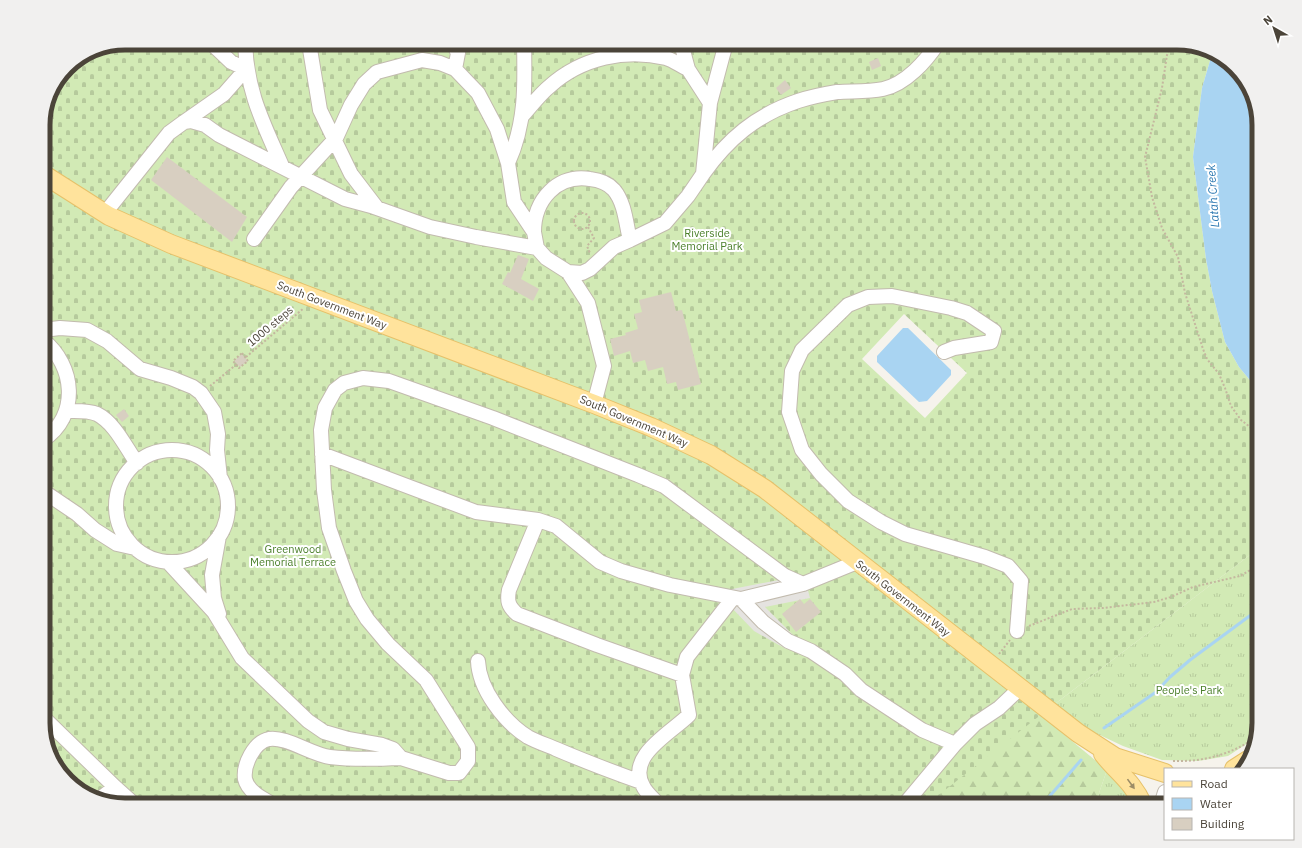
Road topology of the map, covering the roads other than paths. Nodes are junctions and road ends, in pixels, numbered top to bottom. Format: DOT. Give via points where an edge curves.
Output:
graph roads {
  1 [pos="218,50"];
  2 [pos="245,50"];
  3 [pos="311,50"];
  4 [pos="456,50"];
  5 [pos="524,50"];
  6 [pos="684,50"];
  7 [pos="724,50"];
  8 [pos="933,50"];
  9 [pos="455,68"];
  10 [pos="246,69"];
  11 [pos="688,69"];
  12 [pos="710,103"];
  13 [pos="523,115"];
  14 [pos="184,122"];
  15 [pos="334,140"];
  16 [pos="508,163"];
  17 [pos="282,166"];
  18 [pos="703,174"];
  19 [pos="301,176"];
  20 [pos="50,178"];
  21 [pos="377,208"];
  22 [pos="105,213"];
  23 [pos="534,232"];
  24 [pos="254,239"];
  25 [pos="630,240"];
  26 [pos="537,248"];
  27 [pos="568,272"];
  28 [pos="50,329"];
  29 [pos="50,345"];
  30 [pos="944,352"];
  31 [pos="594,404"];
  32 [pos="66,411"];
  33 [pos="50,433"];
  34 [pos="322,454"];
  35 [pos="137,463"];
  36 [pos="220,478"];
  37 [pos="50,496"];
  38 [pos="538,520"];
  39 [pos="219,536"];
  40 [pos="135,548"];
  41 [pos="168,562"];
  42 [pos="857,562"];
  43 [pos="803,584"];
  44 [pos="737,599"];
  45 [pos="221,622"];
  46 [pos="1017,631"];
  47 [pos="478,661"];
  48 [pos="682,674"];
  49 [pos="1020,688"];
  50 [pos="50,724"];
  51 [pos="955,744"];
  52 [pos="1097,746"];
  53 [pos="400,758"];
  54 [pos="1166,767"];
  55 [pos="641,782"];
  56 [pos="115,788"];
  57 [pos="105,795"];
  58 [pos="127,798"];
  59 [pos="260,798"];
  60 [pos="653,798"];
  61 [pos="910,798"];
  62 [pos="1138,798"];
  1 -- 10 [label="lane" via="231,62"];
  2 -- 10 [label="lane"];
  3 -- 15 [label="lane" via="320,110"];
  4 -- 9 [label="lane" via="458,54"];
  5 -- 13 [label="lane"];
  6 -- 11 [label="lane"];
  7 -- 12 [label="lane"];
  8 -- 18 [label="lane" via="912,73 894,85 883,89 836,93 798,101 758,120 732,139"];
  9 -- 15 [label="lane" via="422,60 377,72 364,84 350,105"];
  9 -- 16 [label="lane" via="478,93 497,129"];
  10 -- 14 [label="lane" via="224,94"];
  10 -- 17 [label="lane" via="257,110"];
  11 -- 12 [label="lane"];
  11 -- 13 [label="lane" via="667,58 643,55 618,54 596,60 579,66 550,85"];
  12 -- 18 [label="lane"];
  13 -- 16 [label="lane" via="516,146"];
  14 -- 17 [label="lane" via="191,120 205,125 219,135"];
  14 -- 22 [label="lane" via="169,133"];
  15 -- 19 [label="lane"];
  15 -- 21 [label="lane" via="351,174"];
  16 -- 23 [label="lane" via="514,202"];
  17 -- 19 [label="lane"];
  18 -- 25 [label="lane" via="665,223"];
  19 -- 21 [label="lane" via="345,199"];
  19 -- 24 [label="lane"];
  20 -- 22 [label="main road, South Government Way"];
  21 -- 26 [label="lane" via="430,226"];
  22 -- 31 [label="main road, South Government Way" via="171,244"];
  23 -- 25 [label="lane" via="534,221 545,196 568,180 583,178 600,180 613,189 620,199"];
  23 -- 26 [label="lane"];
  25 -- 27 [label="lane" via="614,247 590,269 582,273"];
  26 -- 27 [label="lane" via="546,258"];
  27 -- 31 [label="lane" via="588,303 604,366"];
  28 -- 36 [label="lane" via="87,330 107,341 140,369 171,378 201,393 214,412"];
  29 -- 32 [label="lane" via="62,360 68,377"];
  30 -- 46 [label="lane" via="991,342 994,331 968,313 951,308 892,296 868,297 848,306 802,350 792,371 789,412 802,450 848,501 905,534 1008,566 1021,581"];
  31 -- 42 [label="main road, South Government Way" via="711,455 765,489"];
  32 -- 33 [label="lane" via="60,423"];
  32 -- 35 [label="lane" via="97,414 109,424"];
  34 -- 38 [label="lane" via="476,512"];
  34 -- 43 [label="lane" via="321,430 325,408 335,390 344,383 364,378 389,381 493,418 664,486 785,576"];
  34 -- 53 [label="lane" via="329,528 356,601 366,619 388,644 426,680 468,747 468,761 459,773 449,773"];
  35 -- 36 [label="lane" via="158,452 173,450 202,459"];
  35 -- 40 [label="lane" via="125,476 116,501 120,527 126,539"];
  36 -- 39 [label="lane" via="226,491 228,511"];
  37 -- 40 [label="lane" via="117,544"];
  38 -- 44 [label="lane" via="556,526 600,562 621,571 670,586"];
  38 -- 48 [label="lane" via="509,590 507,601 511,609 517,614 597,645"];
  39 -- 41 [label="lane" via="198,556 185,561"];
  39 -- 45 [label="lane" via="212,575 214,598"];
  40 -- 41 [label="lane" via="146,556"];
  41 -- 45 [label="lane"];
  42 -- 43 [label="lane"];
  42 -- 49 [label="main road, South Government Way"];
  43 -- 44 [label="lane"];
  44 -- 48 [label="lane" via="687,657"];
  44 -- 51 [label="lane" via="788,642 810,651 845,674 861,690 922,730"];
  45 -- 53 [label="lane" via="242,658 308,721 324,732 393,749"];
  47 -- 55 [label="lane" via="478,670 490,698 528,737"];
  48 -- 55 [label="lane" via="689,715 647,751 640,763"];
  49 -- 51 [label="lane" via="999,708 975,724"];
  49 -- 52 [label="main road, South Government Way"];
  50 -- 56 [label="lane"];
  51 -- 61 [label="lane"];
  52 -- 54 [label="main road, South Government Way" via="1115,757"];
  52 -- 62 [label="main road, one-way" via="1113,767 1129,781"];
  53 -- 59 [label="lane" via="329,757 280,740 268,739 252,753 246,766 245,779"];
  55 -- 60 [label="lane"];
  56 -- 57 [label="lane"];
  56 -- 58 [label="lane"];
}
